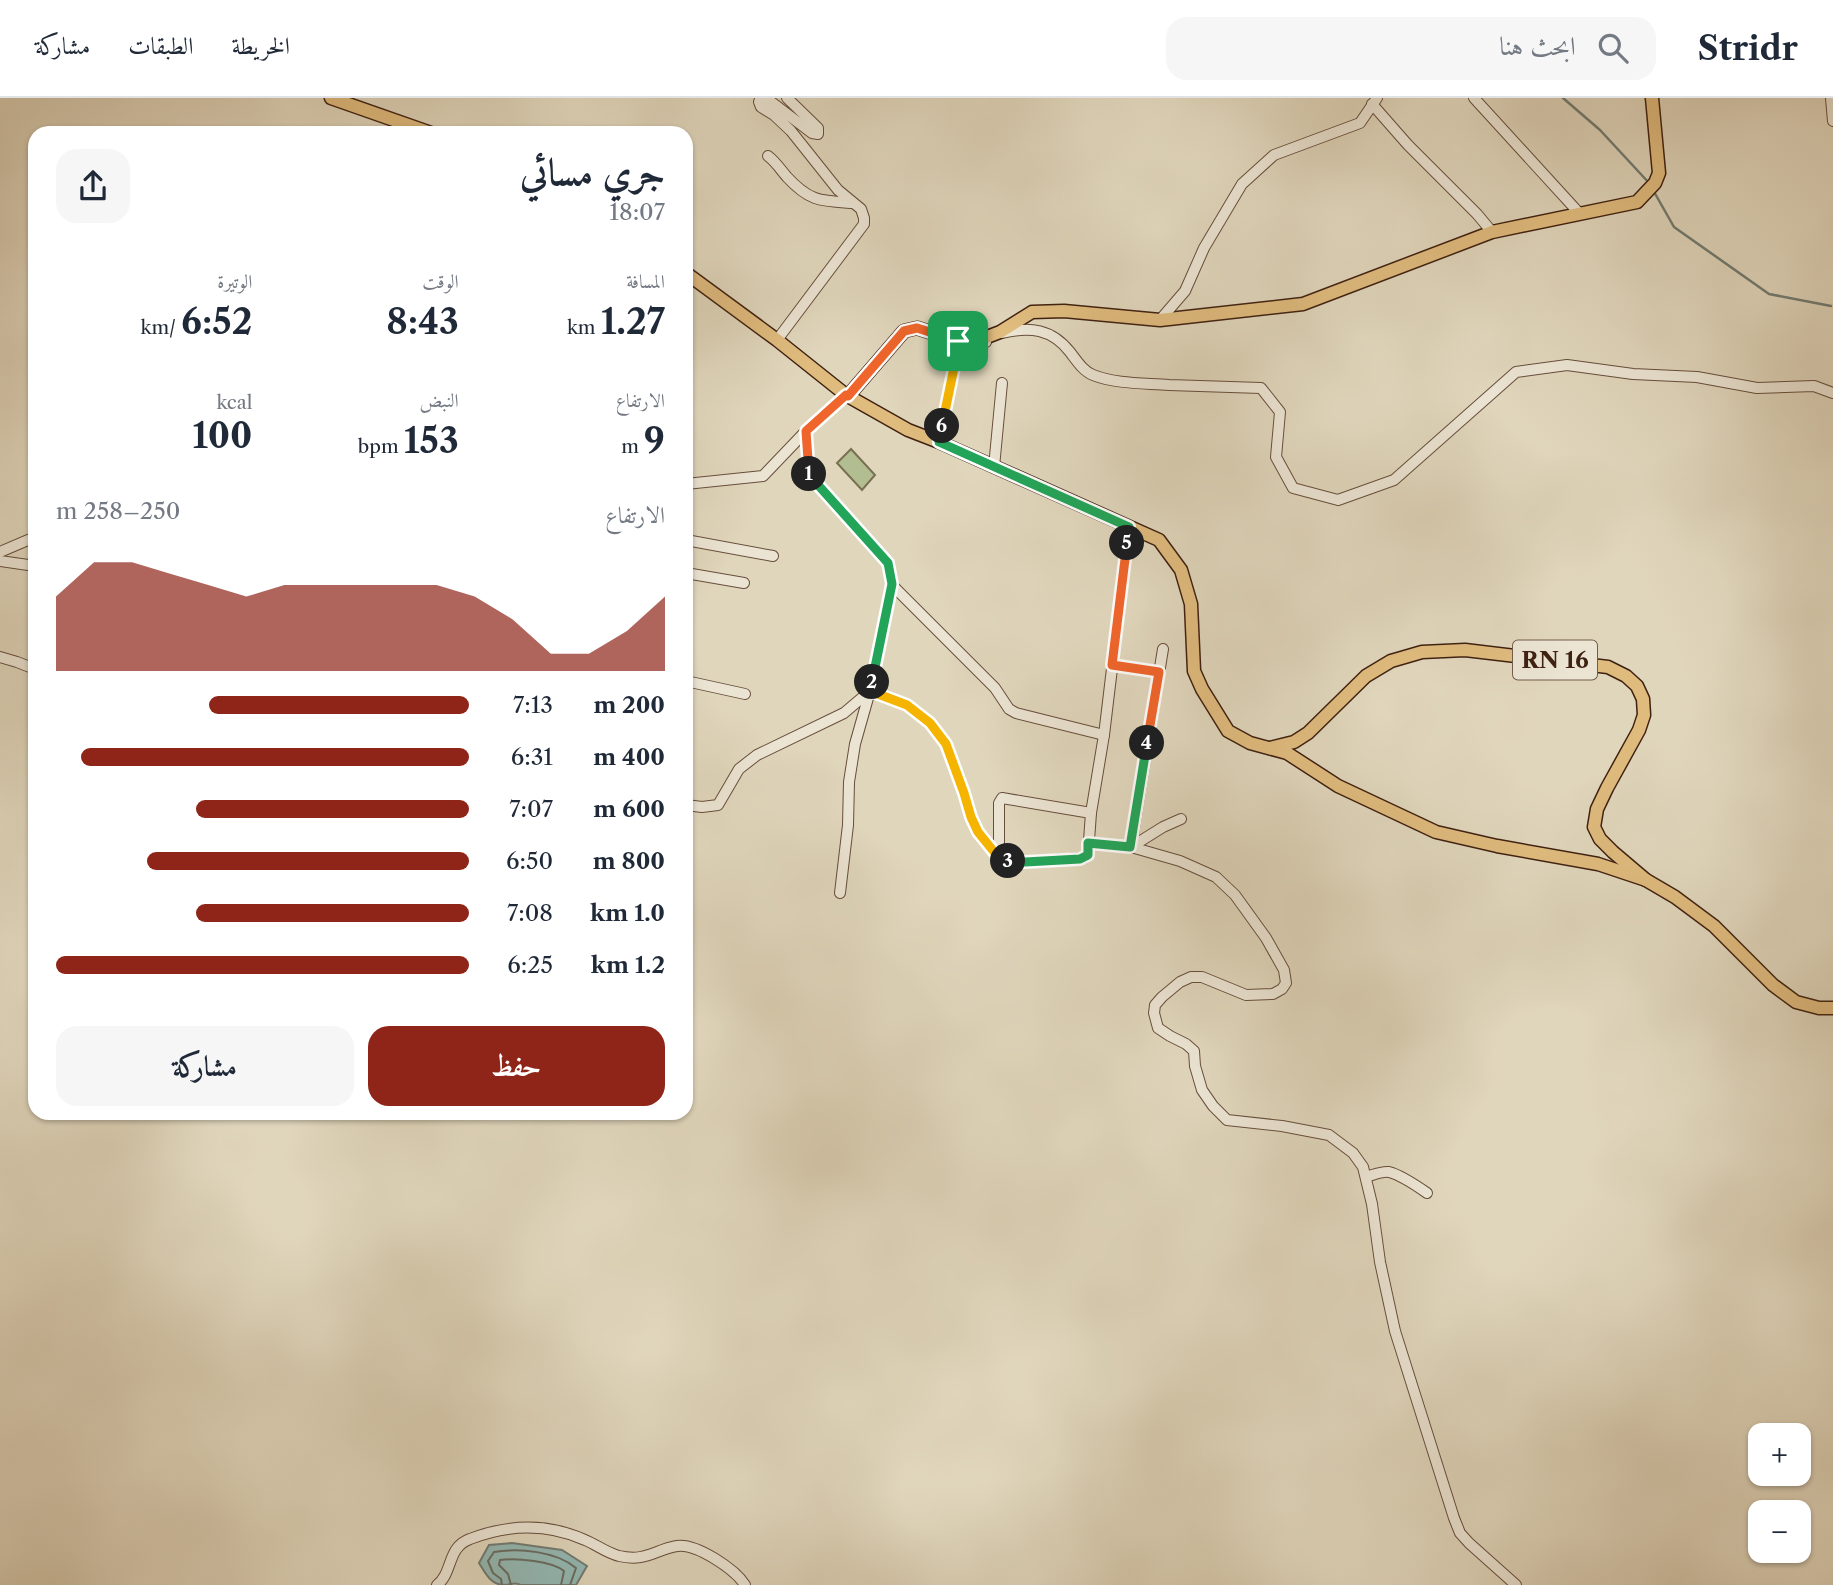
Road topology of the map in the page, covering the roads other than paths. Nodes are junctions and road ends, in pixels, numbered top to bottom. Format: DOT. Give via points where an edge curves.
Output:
graph roads {
  1 [pos="331,98"];
  2 [pos="787,98"];
  3 [pos="1474,98"];
  4 [pos="1651,98"];
  5 [pos="1831,98"];
  6 [pos="1375,101"];
  7 [pos="1833,121"];
  8 [pos="411,126"];
  9 [pos="768,156"];
  10 [pos="853,203"];
  11 [pos="1580,214"];
  12 [pos="1492,232"];
  13 [pos="693,277"];
  14 [pos="1160,320"];
  15 [pos="777,340"];
  16 [pos="958,341"];
  17 [pos="956,358"];
  18 [pos="1002,383"];
  19 [pos="1833,393"];
  20 [pos="847,396"];
  21 [pos="806,431"];
  22 [pos="939,442"];
  23 [pos="994,467"];
  24 [pos="693,483"];
  25 [pos="1129,527"];
  26 [pos="28,540"];
  27 [pos="693,541"];
  28 [pos="0,552"];
  29 [pos="773,556"];
  30 [pos="0,561"];
  31 [pos="28,565"];
  32 [pos="693,574"];
  33 [pos="744,583"];
  34 [pos="892,584"];
  35 [pos="1163,649"];
  36 [pos="0,657"];
  37 [pos="1112,665"];
  38 [pos="28,666"];
  39 [pos="1159,672"];
  40 [pos="693,683"];
  41 [pos="870,691"];
  42 [pos="745,694"];
  43 [pos="1104,735"];
  44 [pos="1269,748"];
  45 [pos="693,806"];
  46 [pos="1091,813"];
  47 [pos="1181,819"];
  48 [pos="1088,843"];
  49 [pos="1130,847"];
  50 [pos="999,858"];
  51 [pos="1646,880"];
  52 [pos="839,893"];
  53 [pos="1833,1008"];
  54 [pos="1366,1177"];
  55 [pos="1427,1193"];
  56 [pos="437,1585"];
  57 [pos="745,1585"];
  58 [pos="1516,1585"];
  1 -- 8 [label="main road"];
  2 -- 10 [label="street" via="818,128 818,134 770,101 759,102 791,131"];
  3 -- 11 [label="street"];
  4 -- 11 [label="main road" via="1659,165 1656,183 1637,202"];
  5 -- 7 [label="street"];
  6 -- 12 [label="street" via="1408,145"];
  6 -- 14 [label="street" via="1360,123 1274,155 1242,184 1185,291"];
  9 -- 10 [label="street" via="809,196"];
  10 -- 15 [label="street" via="861,209 864,224"];
  11 -- 12 [label="main road"];
  12 -- 14 [label="main road" via="1303,304"];
  13 -- 15 [label="main road, RN 16"];
  14 -- 16 [label="main road" via="1032,312 1000,332 974,342"];
  15 -- 20 [label="main road, RN 16"];
  16 -- 17 [label="street"];
  16 -- 20 [label="main road" via="917,328 904,331"];
  17 -- 19 [label="street" via="1004,332 1033,329 1066,347 1093,375 1137,383 1261,388 1280,412 1276,457 1293,488 1338,500 1394,480 1516,372 1567,365 1697,377 1757,388 1814,386"];
  17 -- 22 [label="street"];
  18 -- 23 [label="street"];
  20 -- 21 [label="street"];
  20 -- 22 [label="main road, RN 16"];
  21 -- 24 [label="street" via="763,476"];
  21 -- 34 [label="street" via="810,476 888,563"];
  22 -- 23 [label="main road, RN 16"];
  23 -- 25 [label="main road, RN 16"];
  25 -- 37 [label="street"];
  25 -- 44 [label="main road, RN 16" via="1159,540 1181,570 1191,604 1194,671 1228,731"];
  26 -- 28 [label="street"];
  27 -- 29 [label="street"];
  30 -- 31 [label="street"];
  32 -- 33 [label="street"];
  34 -- 41 [label="street"];
  34 -- 43 [label="street" via="995,688 1009,709"];
  35 -- 39 [label="street"];
  36 -- 38 [label="street"];
  37 -- 39 [label="street"];
  37 -- 43 [label="street"];
  39 -- 49 [label="street"];
  40 -- 42 [label="street"];
  41 -- 45 [label="street" via="844,713 757,755 739,769 718,806"];
  41 -- 50 [label="street" via="907,705 930,723 946,744 974,824"];
  41 -- 52 [label="street" via="849,782"];
  43 -- 46 [label="street"];
  44 -- 51 [label="main road, RN 16" via="1287,753 1338,786 1436,832 1598,864"];
  44 -- 51 [label="main road, RN 16" via="1308,733 1366,676 1391,661 1422,652 1465,650 1608,667 1637,686 1644,715 1597,809 1594,827 1600,839"];
  46 -- 48 [label="street"];
  46 -- 50 [label="street" via="1002,798"];
  47 -- 49 [label="street"];
  48 -- 49 [label="street"];
  48 -- 50 [label="street" via="1088,855 1080,859 1025,862"];
  49 -- 54 [label="street" via="1216,877 1235,895 1284,970 1286,983 1273,994 1246,995 1191,977 1155,1005 1158,1028 1194,1051 1202,1090 1213,1106 1227,1120 1329,1135 1353,1153"];
  51 -- 53 [label="main road, RN 16" via="1714,926 1796,1002"];
  54 -- 55 [label="street" via="1389,1172"];
  54 -- 58 [label="street" via="1395,1331 1454,1518 1469,1544"];
  56 -- 57 [label="street" via="457,1546 467,1539 524,1527 546,1527 632,1558 675,1546 693,1548 730,1569"];
}
